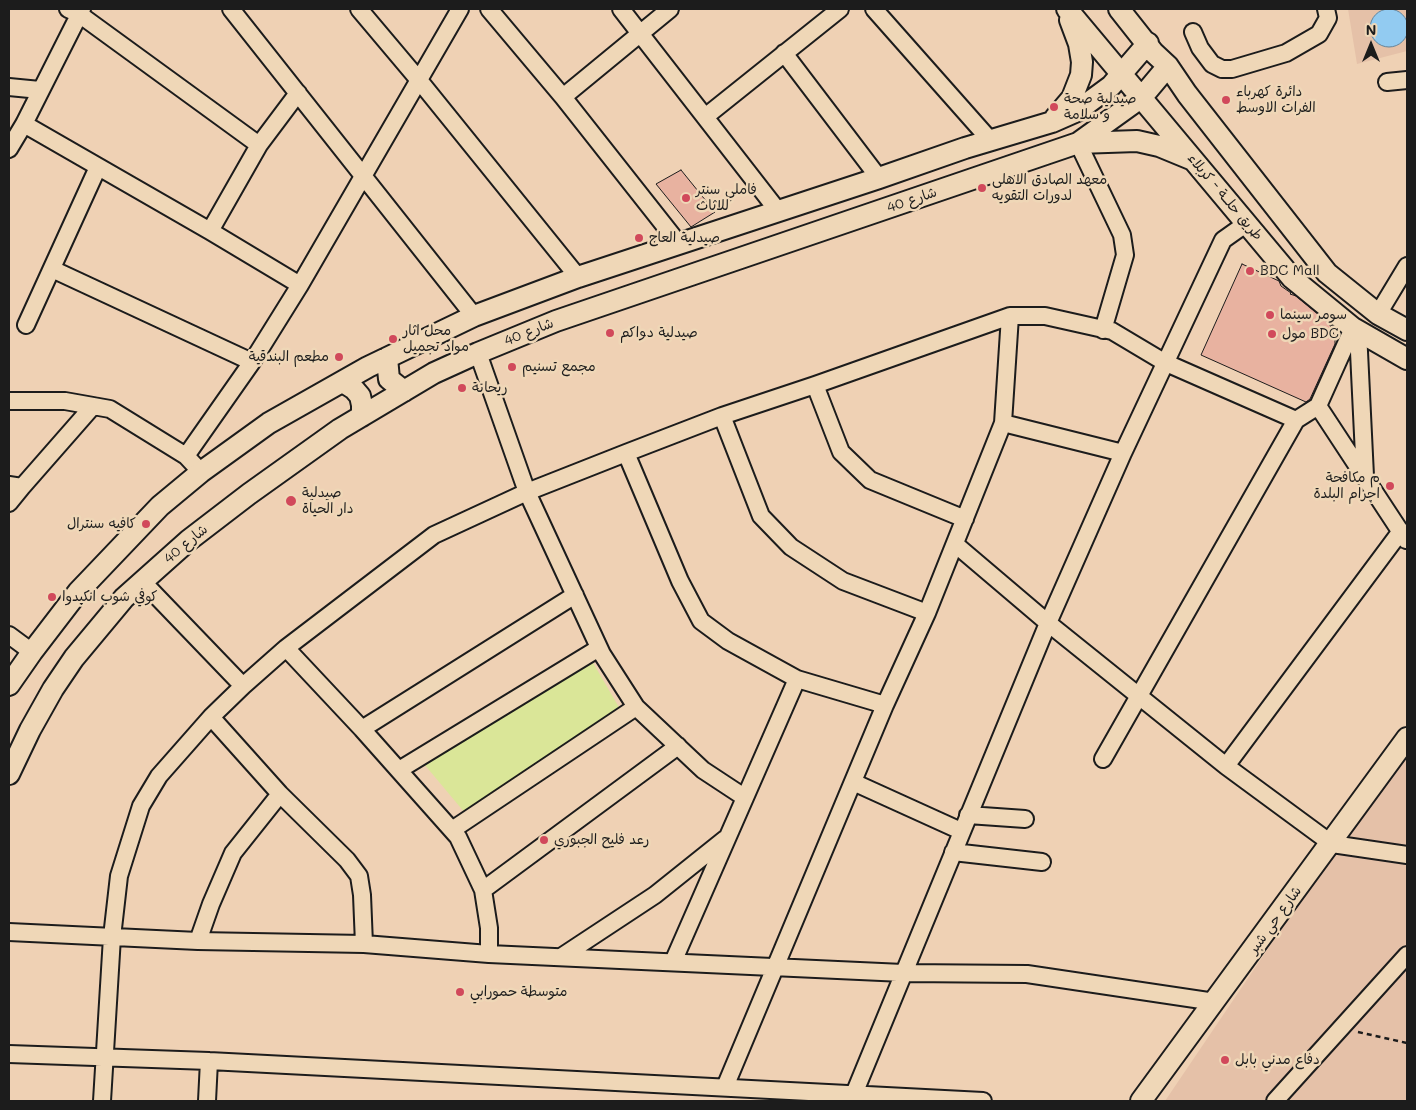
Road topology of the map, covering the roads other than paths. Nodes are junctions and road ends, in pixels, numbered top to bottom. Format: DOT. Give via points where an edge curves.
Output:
graph roads {
  1 [pos="230,9"];
  2 [pos="359,9"];
  3 [pos="460,9"];
  4 [pos="488,9"];
  5 [pos="621,9"];
  6 [pos="670,9"];
  7 [pos="840,9"];
  8 [pos="874,9"];
  9 [pos="1066,9"];
  10 [pos="1326,9"];
  11 [pos="76,10"];
  12 [pos="1126,10"];
  13 [pos="1193,32"];
  14 [pos="640,33"];
  15 [pos="1148,43"];
  16 [pos="784,53"];
  17 [pos="1168,66"];
  18 [pos="1122,75"];
  19 [pos="418,79"];
  20 [pos="1407,80"];
  21 [pos="1387,82"];
  22 [pos="9,87"];
  23 [pos="40,90"];
  24 [pos="298,93"];
  25 [pos="563,97"];
  26 [pos="1142,98"];
  27 [pos="705,117"];
  28 [pos="1052,122"];
  29 [pos="24,124"];
  30 [pos="990,140"];
  31 [pos="1078,143"];
  32 [pos="259,145"];
  33 [pos="9,149"];
  34 [pos="1196,161"];
  35 [pos="98,167"];
  36 [pos="363,178"];
  37 [pos="879,178"];
  38 [pos="778,211"];
  39 [pos="1247,223"];
  40 [pos="210,231"];
  41 [pos="679,244"];
  42 [pos="1407,266"];
  43 [pos="52,269"];
  44 [pos="578,277"];
  45 [pos="300,285"];
  46 [pos="1378,314"];
  47 [pos="474,316"];
  48 [pos="1010,316"];
  49 [pos="26,325"];
  50 [pos="1355,329"];
  51 [pos="1103,330"];
  52 [pos="1407,330"];
  53 [pos="478,353"];
  54 [pos="387,358"];
  55 [pos="1407,359"];
  56 [pos="252,362"];
  57 [pos="1164,362"];
  58 [pos="343,382"];
  59 [pos="815,385"];
  60 [pos="404,391"];
  61 [pos="9,401"];
  62 [pos="94,406"];
  63 [pos="1318,406"];
  64 [pos="362,416"];
  65 [pos="722,416"];
  66 [pos="1296,420"];
  67 [pos="1003,423"];
  68 [pos="626,453"];
  69 [pos="1124,453"];
  70 [pos="186,456"];
  71 [pos="201,472"];
  72 [pos="1365,478"];
  73 [pos="16,486"];
  74 [pos="528,492"];
  75 [pos="9,503"];
  76 [pos="965,519"];
  77 [pos="1404,536"];
  78 [pos="955,544"];
  79 [pos="142,581"];
  80 [pos="575,595"];
  81 [pos="927,613"];
  82 [pos="1048,623"];
  83 [pos="9,635"];
  84 [pos="286,648"];
  85 [pos="599,648"];
  86 [pos="32,652"];
  87 [pos="797,679"];
  88 [pos="9,685"];
  89 [pos="243,686"];
  90 [pos="1138,696"];
  91 [pos="885,705"];
  92 [pos="636,708"];
  93 [pos="211,717"];
  94 [pos="362,729"];
  95 [pos="1407,738"];
  96 [pos="678,746"];
  97 [pos="1103,760"];
  98 [pos="1226,766"];
  99 [pos="399,770"];
  100 [pos="9,774"];
  101 [pos="853,782"];
  102 [pos="280,794"];
  103 [pos="744,797"];
  104 [pos="968,816"];
  105 [pos="1025,819"];
  106 [pos="452,830"];
  107 [pos="962,831"];
  108 [pos="727,837"];
  109 [pos="1332,844"];
  110 [pos="953,852"];
  111 [pos="1407,855"];
  112 [pos="1042,862"];
  113 [pos="483,890"];
  114 [pos="9,932"];
  115 [pos="112,937"];
  116 [pos="198,941"];
  117 [pos="364,944"];
  118 [pos="489,954"];
  119 [pos="1407,955"];
  120 [pos="561,957"];
  121 [pos="673,962"];
  122 [pos="776,967"];
  123 [pos="902,973"];
  124 [pos="1215,1002"];
  125 [pos="9,1054"];
  126 [pos="104,1057"];
  127 [pos="209,1061"];
  128 [pos="724,1087"];
  129 [pos="854,1094"];
  130 [pos="102,1101"];
  131 [pos="207,1101"];
  132 [pos="983,1101"];
  133 [pos="1142,1101"];
  134 [pos="1275,1101"];
  1 -- 24 [label="street"];
  2 -- 19 [label="street"];
  3 -- 19 [label="street"];
  4 -- 25 [label="street"];
  5 -- 14 [label="street"];
  6 -- 14 [label="street"];
  7 -- 16 [label="street"];
  8 -- 30 [label="street"];
  9 -- 18 [label="main road, طريق حلــة - كربلاء"];
  9 -- 28 [label="main road" via="1079,44 1082,75 1072,98"];
  10 -- 13 [label="street" via="1328,18 1319,34 1286,53 1232,69 1212,64"];
  11 -- 23 [label="street"];
  11 -- 32 [label="street"];
  12 -- 15 [label="main road"];
  14 -- 25 [label="street"];
  14 -- 27 [label="street"];
  15 -- 17 [label="main road"];
  15 -- 18 [label="main road"];
  16 -- 27 [label="street"];
  16 -- 37 [label="street"];
  17 -- 26 [label="main road, شارع 40"];
  17 -- 46 [label="main road" via="1327,274"];
  18 -- 26 [label="main road, طريق حلــة - كربلاء"];
  18 -- 28 [label="main road" via="1077,111"];
  19 -- 36 [label="street"];
  19 -- 44 [label="street"];
  20 -- 21 [label="street"];
  22 -- 23 [label="street"];
  23 -- 29 [label="street"];
  24 -- 32 [label="street"];
  24 -- 36 [label="street"];
  25 -- 41 [label="street"];
  26 -- 31 [label="main road, شارع 40"];
  26 -- 34 [label="main road, طريق حلــة - كربلاء"];
  27 -- 38 [label="street"];
  28 -- 30 [label="main road"];
  29 -- 33 [label="street"];
  29 -- 35 [label="street"];
  30 -- 37 [label="main road"];
  31 -- 34 [label="main road" via="1137,141"];
  31 -- 51 [label="street" via="1122,235 1125,256"];
  31 -- 53 [label="main road, شارع 40" via="556,321"];
  32 -- 40 [label="street"];
  34 -- 39 [label="main road, طريق حلــة - كربلاء"];
  35 -- 40 [label="street"];
  35 -- 43 [label="street"];
  36 -- 45 [label="street"];
  36 -- 47 [label="street"];
  37 -- 38 [label="main road"];
  38 -- 41 [label="main road"];
  39 -- 50 [label="main road, طريق حلــة - كربلاء" via="1292,278"];
  39 -- 57 [label="street" via="1223,240"];
  40 -- 45 [label="street"];
  41 -- 44 [label="main road"];
  42 -- 46 [label="street"];
  43 -- 49 [label="street"];
  43 -- 56 [label="street"];
  44 -- 47 [label="main road"];
  45 -- 56 [label="street"];
  46 -- 52 [label="main road"];
  47 -- 54 [label="main road"];
  48 -- 51 [label="street" via="1045,316"];
  48 -- 59 [label="street"];
  48 -- 67 [label="street"];
  50 -- 55 [label="main road, طريق حلــة - كربلاء"];
  50 -- 63 [label="street"];
  50 -- 72 [label="street"];
  51 -- 57 [label="street" via="1112,331"];
  53 -- 60 [label="main road, شارع 40"];
  53 -- 74 [label="street"];
  54 -- 58 [label="main road"];
  54 -- 60 [label="main road" via="389,379"];
  56 -- 70 [label="street"];
  57 -- 66 [label="street"];
  57 -- 69 [label="street"];
  58 -- 64 [label="main road" via="360,396"];
  58 -- 71 [label="main road" via="269,423"];
  59 -- 65 [label="street"];
  59 -- 76 [label="street" via="841,452 870,480"];
  60 -- 64 [label="main road, شارع 40"];
  61 -- 62 [label="street" via="65,401"];
  62 -- 70 [label="street" via="110,409"];
  62 -- 73 [label="street"];
  63 -- 66 [label="street"];
  63 -- 72 [label="street"];
  64 -- 79 [label="main road, شارع 40" via="248,494"];
  65 -- 68 [label="street"];
  65 -- 81 [label="street" via="761,516 791,546 843,581"];
  66 -- 90 [label="street"];
  67 -- 69 [label="street"];
  67 -- 76 [label="street"];
  68 -- 74 [label="street"];
  68 -- 87 [label="street" via="680,581 701,621 728,642"];
  69 -- 82 [label="street"];
  70 -- 71 [label="street"];
  71 -- 86 [label="main road" via="160,506 85,585"];
  72 -- 77 [label="street"];
  73 -- 75 [label="street"];
  74 -- 80 [label="street"];
  74 -- 84 [label="street" via="434,535"];
  76 -- 78 [label="street"];
  77 -- 98 [label="street"];
  78 -- 81 [label="street"];
  78 -- 82 [label="street"];
  79 -- 89 [label="street"];
  79 -- 100 [label="main road, شارع 40" via="74,658 30,730"];
  80 -- 85 [label="street"];
  80 -- 94 [label="street"];
  81 -- 91 [label="street"];
  82 -- 90 [label="street"];
  82 -- 104 [label="street"];
  83 -- 86 [label="street"];
  84 -- 89 [label="street"];
  84 -- 94 [label="street"];
  85 -- 92 [label="street"];
  85 -- 99 [label="street"];
  86 -- 88 [label="main road"];
  87 -- 91 [label="street"];
  87 -- 103 [label="street"];
  89 -- 93 [label="street"];
  90 -- 97 [label="street"];
  90 -- 98 [label="street"];
  91 -- 101 [label="street"];
  92 -- 96 [label="street"];
  92 -- 106 [label="street"];
  93 -- 102 [label="street"];
  93 -- 115 [label="street" via="160,776 141,806 119,876"];
  94 -- 99 [label="street"];
  95 -- 109 [label="main road, شارع حي شبر"];
  96 -- 103 [label="street" via="703,770"];
  96 -- 113 [label="street"];
  98 -- 109 [label="street"];
  99 -- 106 [label="street"];
  101 -- 107 [label="street"];
  101 -- 122 [label="street"];
  102 -- 116 [label="street" via="233,853"];
  102 -- 117 [label="street" via="359,876"];
  103 -- 108 [label="street"];
  104 -- 105 [label="street"];
  104 -- 107 [label="street"];
  106 -- 113 [label="street"];
  107 -- 110 [label="street"];
  108 -- 120 [label="street" via="655,895"];
  108 -- 121 [label="street"];
  109 -- 111 [label="street"];
  109 -- 124 [label="main road, شارع حي شبر"];
  110 -- 112 [label="street"];
  110 -- 123 [label="street"];
  113 -- 118 [label="street"];
  114 -- 115 [label="street"];
  115 -- 116 [label="street"];
  115 -- 126 [label="street"];
  116 -- 117 [label="street"];
  117 -- 118 [label="street"];
  118 -- 120 [label="street"];
  119 -- 134 [label="street"];
  120 -- 121 [label="street"];
  121 -- 122 [label="street"];
  122 -- 123 [label="street"];
  122 -- 128 [label="street"];
  123 -- 124 [label="street" via="1027,974"];
  123 -- 129 [label="street"];
  124 -- 133 [label="main road, شارع حي شبر"];
  125 -- 126 [label="street"];
  126 -- 127 [label="street"];
  126 -- 130 [label="street"];
  127 -- 128 [label="street"];
  127 -- 131 [label="street"];
  128 -- 129 [label="street"];
  129 -- 132 [label="street"];
}
